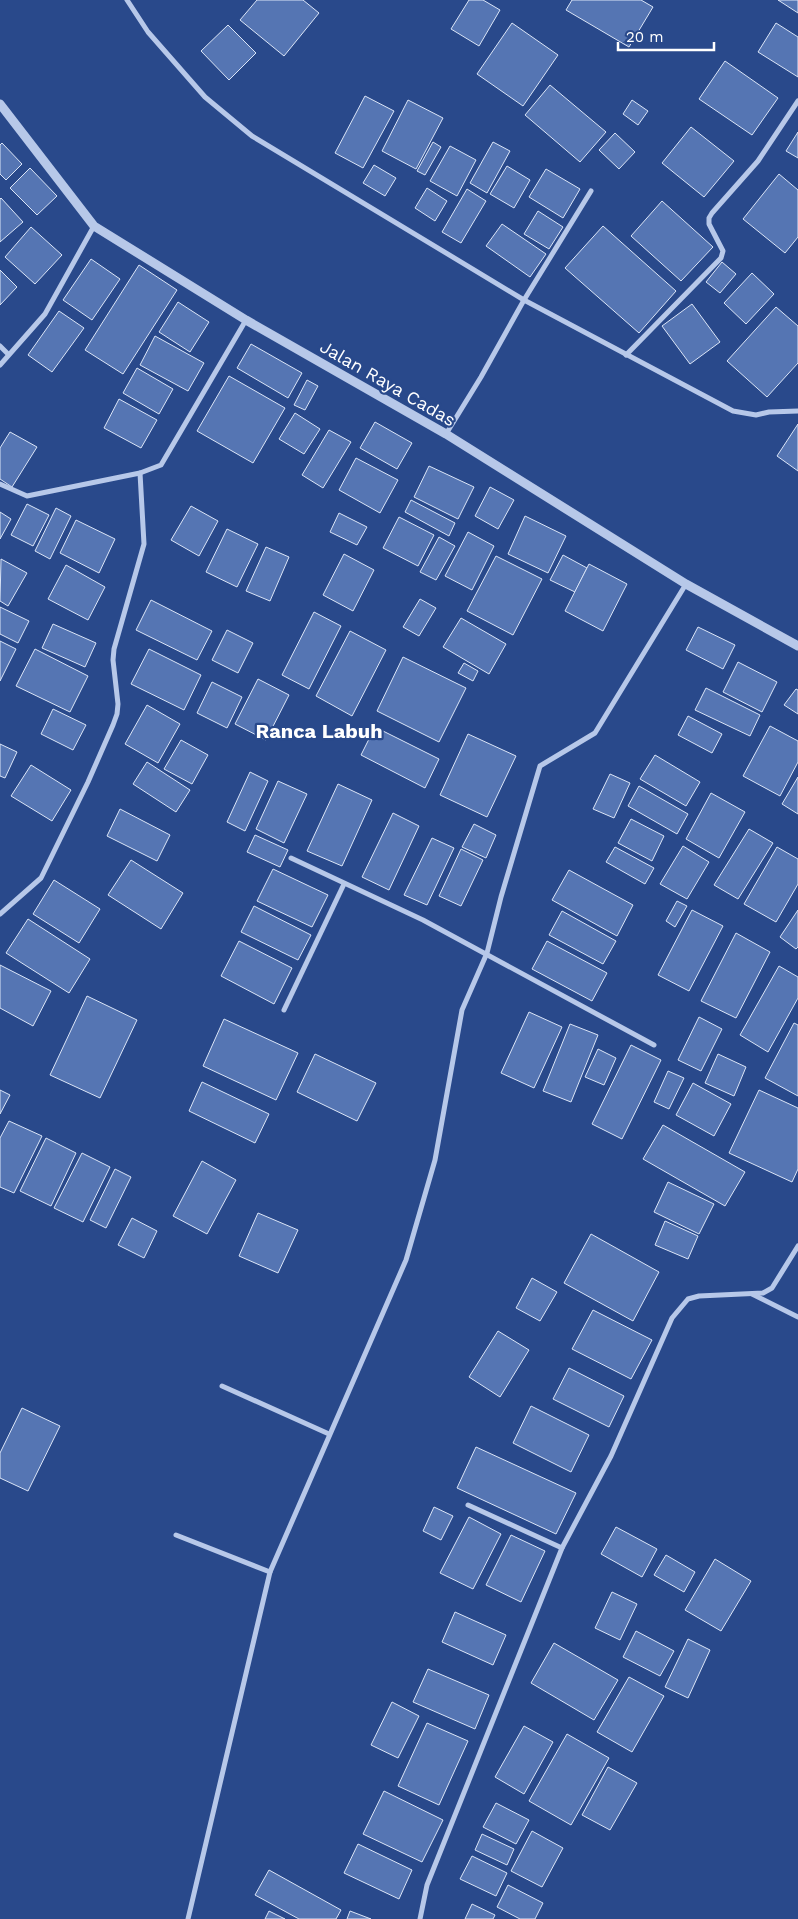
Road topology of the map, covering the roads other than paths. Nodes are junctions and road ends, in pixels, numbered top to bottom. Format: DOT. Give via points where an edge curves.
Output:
graph roads {
  1 [pos="127,0"];
  2 [pos="798,101"];
  3 [pos="0,104"];
  4 [pos="591,192"];
  5 [pos="94,226"];
  6 [pos="524,300"];
  7 [pos="246,320"];
  8 [pos="0,346"];
  9 [pos="8,354"];
  10 [pos="626,355"];
  11 [pos="0,366"];
  12 [pos="798,411"];
  13 [pos="446,434"];
  14 [pos="140,473"];
  15 [pos="0,484"];
  16 [pos="686,584"];
  17 [pos="798,646"];
  18 [pos="291,858"];
  19 [pos="344,884"];
  20 [pos="0,914"];
  21 [pos="486,953"];
  22 [pos="284,1010"];
  23 [pos="654,1045"];
  24 [pos="798,1246"];
  25 [pos="751,1294"];
  26 [pos="798,1317"];
  27 [pos="222,1386"];
  28 [pos="329,1434"];
  29 [pos="468,1505"];
  30 [pos="176,1535"];
  31 [pos="562,1548"];
  32 [pos="270,1572"];
  33 [pos="188,1919"];
  34 [pos="420,1919"];
  1 -- 6 [label="street" via="148,32 205,97 252,136"];
  2 -- 10 [label="street" via="758,161 709,218 723,251 721,258"];
  3 -- 5 [label="street, Jalan Raya Cadas"];
  4 -- 6 [label="street"];
  5 -- 7 [label="street, Jalan Raya Cadas"];
  5 -- 9 [label="street" via="45,314"];
  6 -- 10 [label="street"];
  6 -- 13 [label="street"];
  7 -- 13 [label="street, Jalan Raya Cadas"];
  7 -- 14 [label="street" via="162,465"];
  8 -- 9 [label="street"];
  9 -- 11 [label="street"];
  10 -- 12 [label="street" via="733,410 756,415"];
  13 -- 16 [label="street, Jalan Raya Cadas"];
  14 -- 15 [label="street" via="26,496"];
  14 -- 20 [label="street" via="144,544 114,649 117,714 41,878"];
  16 -- 17 [label="street, Jalan Raya Cadas"];
  16 -- 21 [label="street" via="595,733 540,766"];
  18 -- 19 [label="street"];
  19 -- 21 [label="street"];
  19 -- 22 [label="street"];
  21 -- 23 [label="street"];
  21 -- 28 [label="street" via="462,1010 435,1160 406,1260"];
  24 -- 25 [label="street" via="772,1288"];
  25 -- 26 [label="street"];
  25 -- 31 [label="street" via="688,1299 672,1318 611,1456"];
  27 -- 28 [label="street"];
  28 -- 32 [label="street"];
  29 -- 31 [label="street"];
  30 -- 32 [label="street"];
  31 -- 34 [label="street" via="427,1885"];
  32 -- 33 [label="street"];
}
